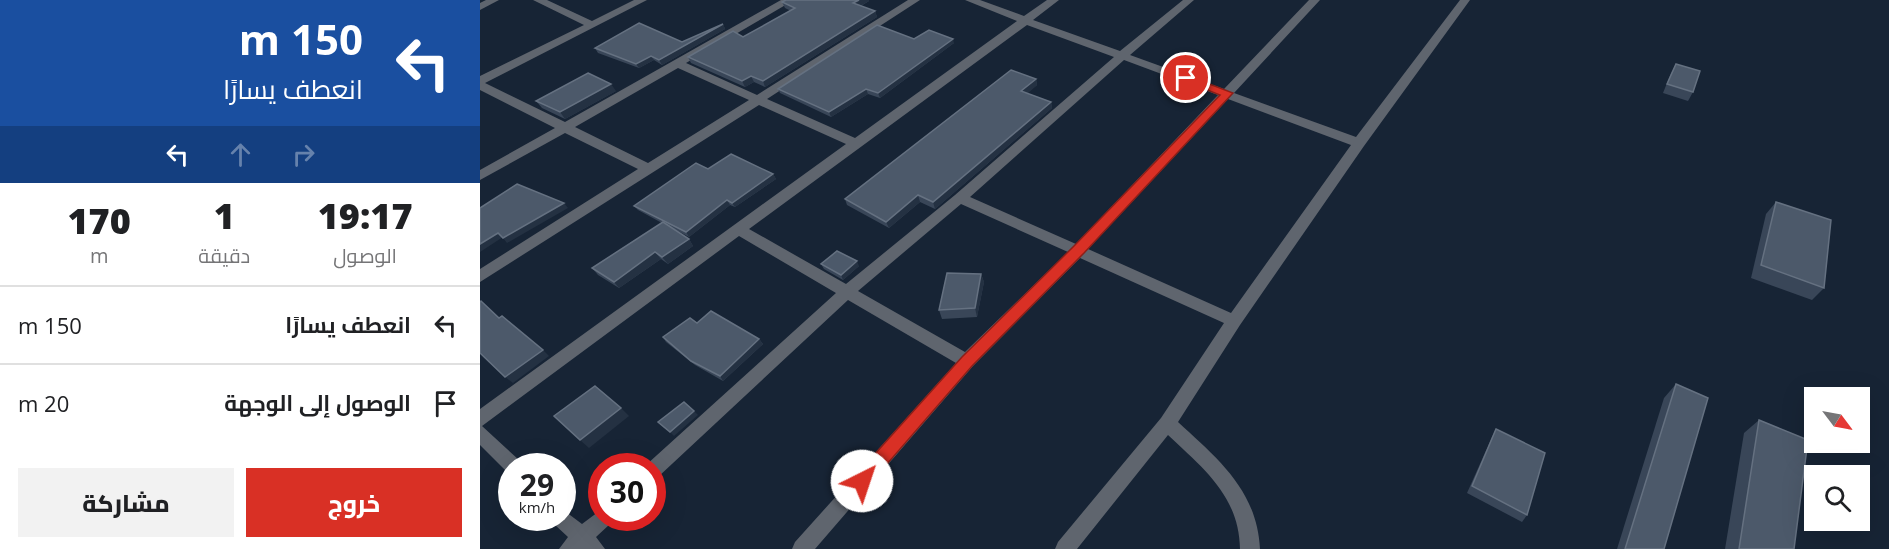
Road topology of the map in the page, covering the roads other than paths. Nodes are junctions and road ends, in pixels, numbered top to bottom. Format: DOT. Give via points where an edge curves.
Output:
graph roads {
  1 [pos="494,0"];
  2 [pos="538,0"];
  3 [pos="642,0"];
  4 [pos="789,0"];
  5 [pos="915,0"];
  6 [pos="970,0"];
  7 [pos="1054,0"];
  8 [pos="1189,0"];
  9 [pos="1315,0"];
  10 [pos="1465,0"];
  11 [pos="480,7"];
  12 [pos="1026,20"];
  13 [pos="591,24"];
  14 [pos="1123,55"];
  15 [pos="678,64"];
  16 [pos="480,83"];
  17 [pos="1228,93"];
  18 [pos="760,100"];
  19 [pos="568,127"];
  20 [pos="854,142"];
  21 [pos="1359,142"];
  22 [pos="648,169"];
  23 [pos="480,176"];
  24 [pos="960,198"];
  25 [pos="740,230"];
  26 [pos="1079,250"];
  27 [pos="480,276"];
  28 [pos="848,291"];
  29 [pos="1234,321"];
  30 [pos="967,361"];
  31 [pos="480,419"];
  32 [pos="1167,423"];
  33 [pos="480,433"];
  34 [pos="500,453"];
  35 [pos="666,458"];
  36 [pos="571,531"];
  37 [pos="592,531"];
  38 [pos="581,545"];
  39 [pos="802,549"];
  40 [pos="1065,549"];
  41 [pos="1250,549"];
  1 -- 11 [label="street"];
  2 -- 13 [label="street"];
  3 -- 13 [label="street"];
  4 -- 15 [label="street"];
  5 -- 18 [label="street"];
  6 -- 12 [label="street"];
  7 -- 12 [label="street"];
  8 -- 14 [label="street"];
  9 -- 17 [label="street"];
  10 -- 21 [label="street"];
  12 -- 14 [label="street"];
  12 -- 20 [label="street"];
  13 -- 16 [label="street"];
  14 -- 17 [label="street"];
  14 -- 24 [label="street"];
  15 -- 18 [label="street"];
  15 -- 19 [label="street"];
  16 -- 19 [label="street"];
  17 -- 21 [label="street"];
  17 -- 26 [label="street"];
  18 -- 20 [label="street"];
  18 -- 22 [label="street"];
  19 -- 22 [label="street"];
  19 -- 23 [label="street"];
  20 -- 25 [label="street"];
  21 -- 29 [label="street"];
  22 -- 27 [label="street"];
  24 -- 26 [label="street"];
  24 -- 28 [label="street"];
  25 -- 28 [label="street"];
  25 -- 31 [label="street"];
  26 -- 29 [label="street"];
  26 -- 30 [label="street"];
  28 -- 30 [label="street"];
  28 -- 35 [label="street"];
  29 -- 32 [label="street"];
  30 -- 39 [label="street"];
  32 -- 40 [label="street"];
  32 -- 41 [label="street" via="1226,480 1244,510"];
  33 -- 34 [label="street"];
  36 -- 38 [label="street"];
  37 -- 38 [label="street"];
}
